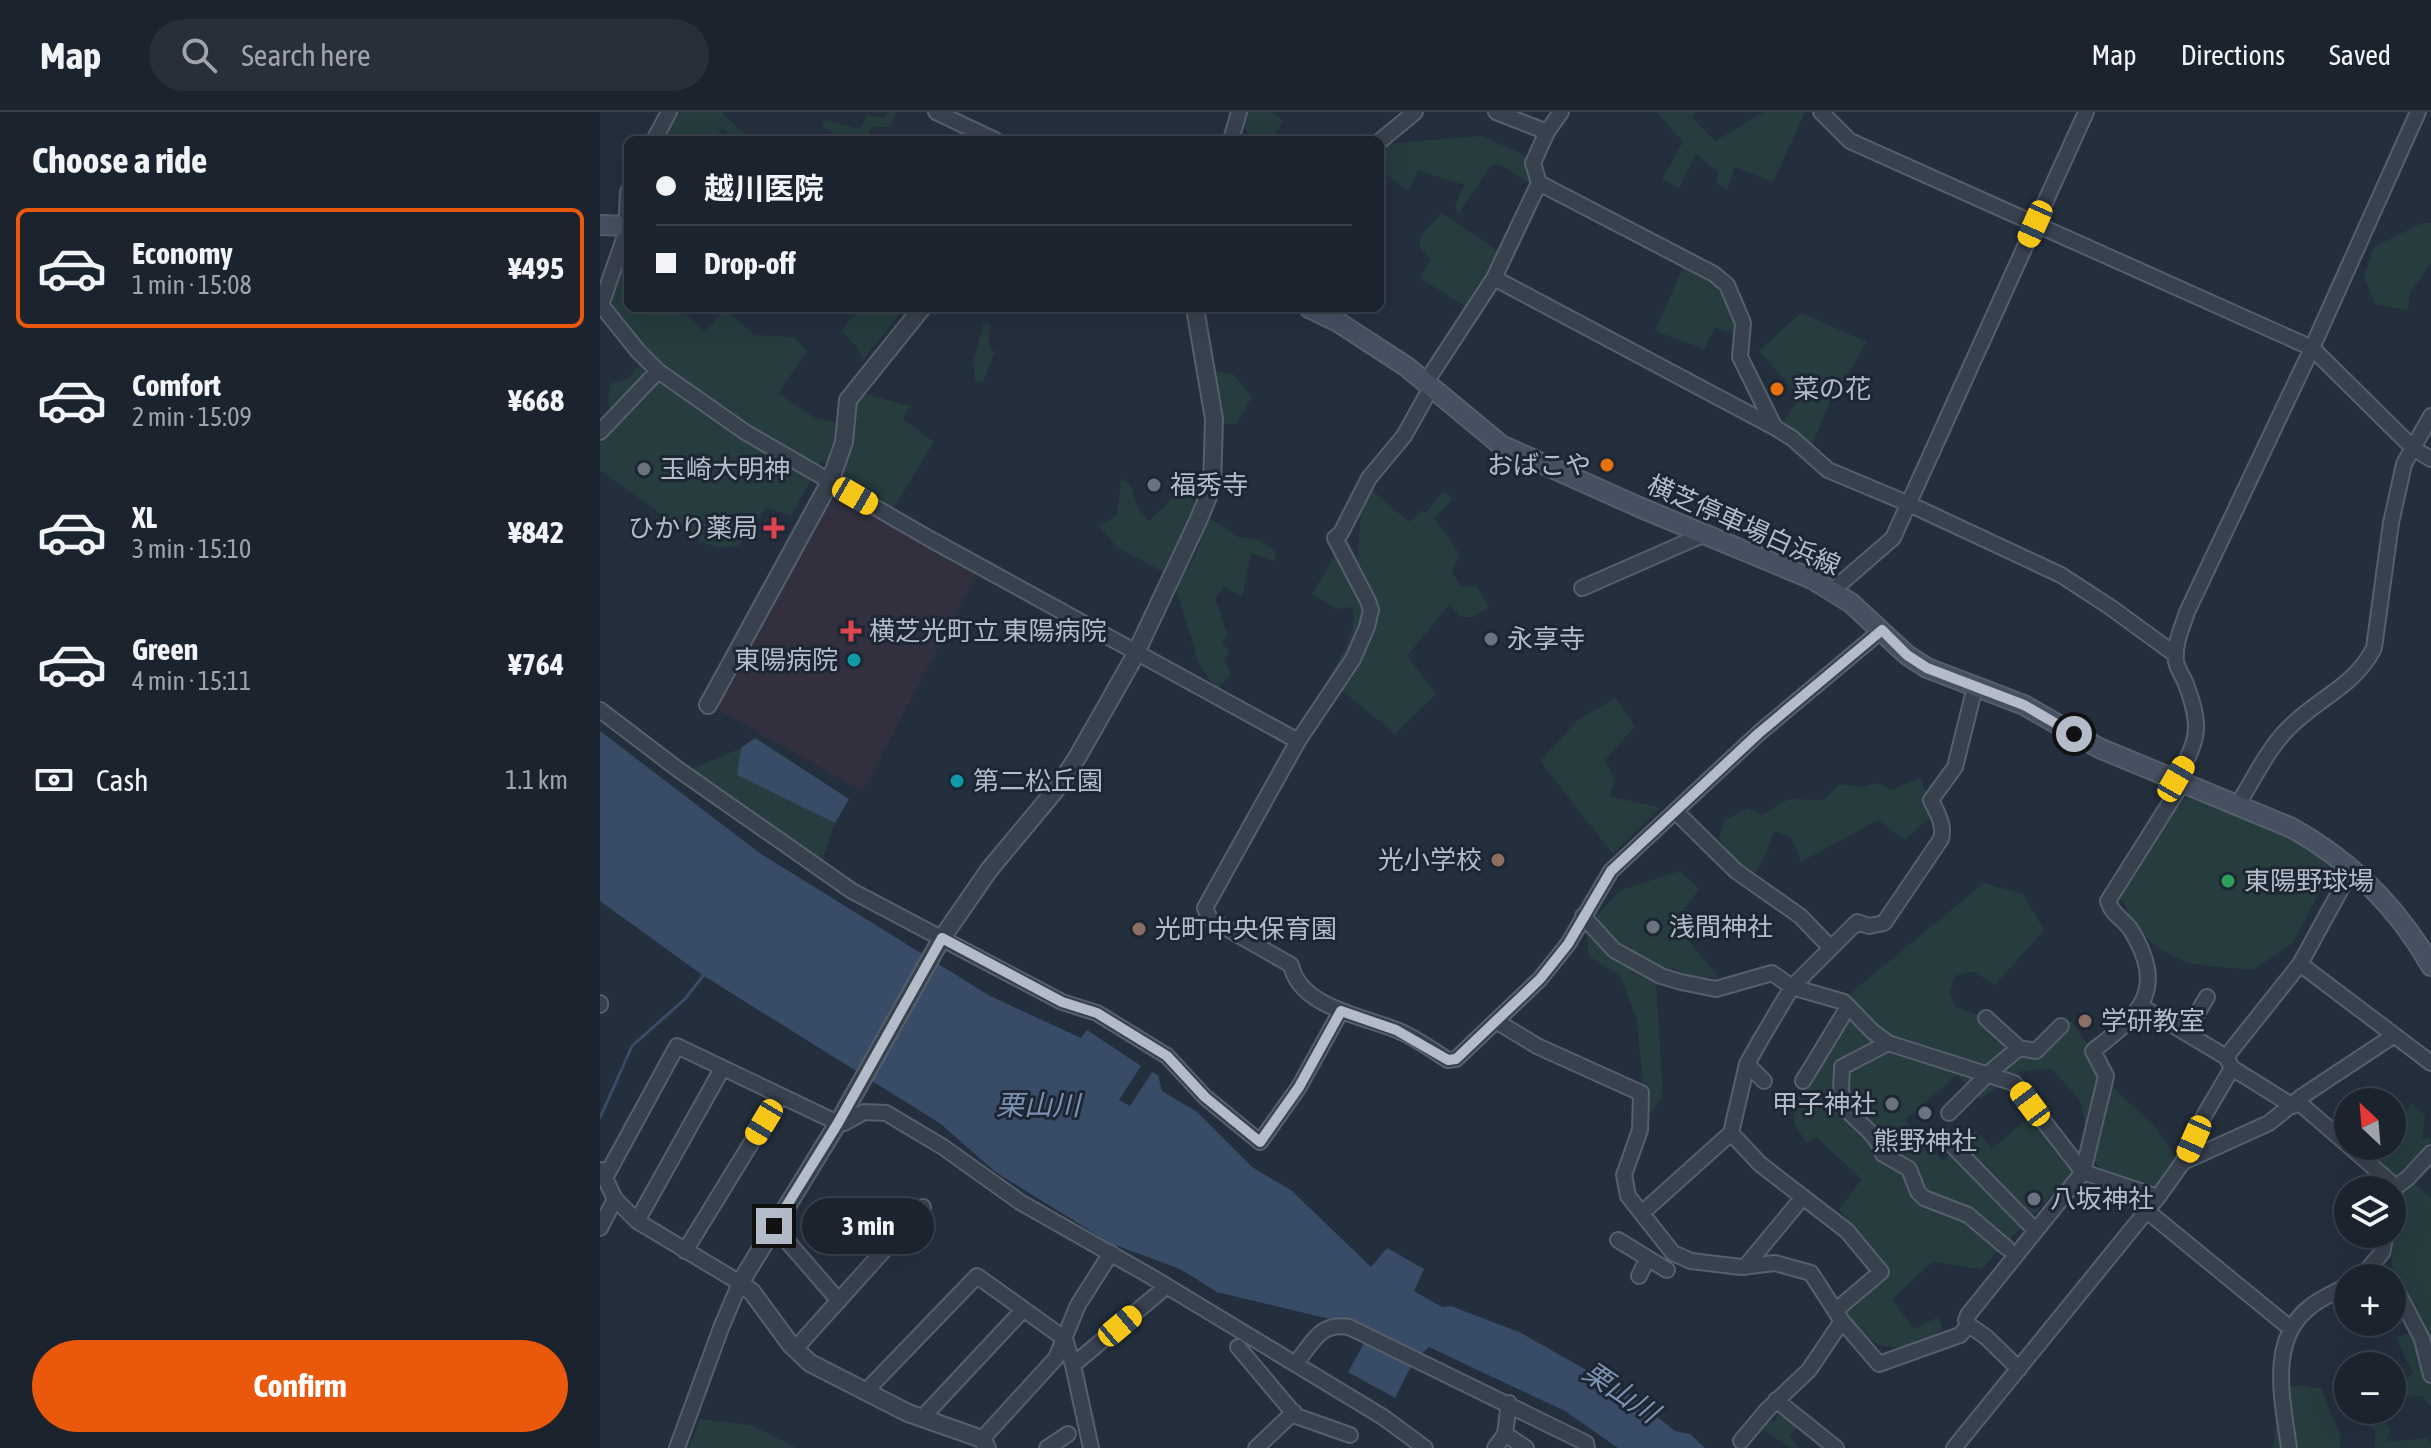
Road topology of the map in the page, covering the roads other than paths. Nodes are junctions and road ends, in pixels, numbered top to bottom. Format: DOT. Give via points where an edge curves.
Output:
graph roads {
  1 [pos="669,112"];
  2 [pos="936,112"];
  3 [pos="1239,112"];
  4 [pos="1415,112"];
  5 [pos="1496,112"];
  6 [pos="1561,112"];
  7 [pos="1821,112"];
  8 [pos="2086,112"];
  9 [pos="2418,112"];
  10 [pos="1547,132"];
  11 [pos="656,136"];
  12 [pos="987,136"];
  13 [pos="1232,136"];
  14 [pos="1384,138"];
  15 [pos="1539,183"];
  16 [pos="2035,224"];
  17 [pos="600,225"];
  18 [pos="624,226"];
  19 [pos="624,240"];
  20 [pos="1494,278"];
  21 [pos="919,312"];
  22 [pos="1196,312"];
  23 [pos="1317,312"];
  24 [pos="2312,348"];
  25 [pos="658,371"];
  26 [pos="1429,384"];
  27 [pos="2431,416"];
  28 [pos="1774,427"];
  29 [pos="600,432"];
  30 [pos="2414,449"];
  31 [pos="2431,459"];
  32 [pos="830,482"];
  33 [pos="1909,504"];
  34 [pos="1705,534"];
  35 [pos="1582,588"];
  36 [pos="1833,590"];
  37 [pos="1882,630"];
  38 [pos="1137,650"];
  39 [pos="2176,655"];
  40 [pos="1975,687"];
  41 [pos="708,705"];
  42 [pos="600,710"];
  43 [pos="1298,741"];
  44 [pos="2180,780"];
  45 [pos="2238,804"];
  46 [pos="1675,811"];
  47 [pos="2352,869"];
  48 [pos="1583,916"];
  49 [pos="942,938"];
  50 [pos="1830,947"];
  51 [pos="2300,964"];
  52 [pos="2431,966"];
  53 [pos="1792,987"];
  54 [pos="2207,997"];
  55 [pos="2141,1006"];
  56 [pos="1848,1007"];
  57 [pos="1341,1011"];
  58 [pos="1986,1018"];
  59 [pos="1496,1021"];
  60 [pos="2061,1026"];
  61 [pos="2186,1032"];
  62 [pos="2393,1036"];
  63 [pos="1888,1043"];
  64 [pos="2019,1048"];
  65 [pos="2229,1062"];
  66 [pos="2431,1063"];
  67 [pos="1747,1064"];
  68 [pos="722,1069"];
  69 [pos="1989,1073"];
  70 [pos="1764,1081"];
  71 [pos="1803,1081"];
  72 [pos="780,1096"];
  73 [pos="2295,1104"];
  74 [pos="1949,1113"];
  75 [pos="838,1123"];
  76 [pos="1731,1133"];
  77 [pos="2334,1135"];
  78 [pos="1945,1138"];
  79 [pos="2431,1153"];
  80 [pos="2364,1160"];
  81 [pos="2183,1162"];
  82 [pos="2083,1172"];
  83 [pos="603,1173"];
  84 [pos="2383,1176"];
  85 [pos="2406,1180"];
  86 [pos="1803,1197"];
  87 [pos="2158,1197"];
  88 [pos="615,1199"];
  89 [pos="923,1207"];
  90 [pos="2147,1211"];
  91 [pos="1643,1212"];
  92 [pos="637,1221"];
  93 [pos="774,1226"];
  94 [pos="600,1228"];
  95 [pos="2035,1230"];
  96 [pos="1618,1240"];
  97 [pos="2007,1248"];
  98 [pos="685,1251"];
  99 [pos="1111,1253"];
  100 [pos="1648,1258"];
  101 [pos="1745,1267"];
  102 [pos="1667,1270"];
  103 [pos="1639,1276"];
  104 [pos="740,1283"];
  105 [pos="1167,1286"];
  106 [pos="2334,1293"];
  107 [pos="839,1301"];
  108 [pos="2406,1308"];
  109 [pos="1023,1310"];
  110 [pos="1838,1316"];
  111 [pos="1969,1325"];
  112 [pos="2290,1328"];
  113 [pos="1065,1339"];
  114 [pos="1238,1347"];
  115 [pos="795,1349"];
  116 [pos="1295,1364"];
  117 [pos="1073,1365"];
  118 [pos="2019,1369"];
  119 [pos="2431,1375"];
  120 [pos="866,1391"];
  121 [pos="1776,1400"];
  122 [pos="1509,1403"];
  123 [pos="1294,1412"];
  124 [pos="922,1418"];
  125 [pos="1068,1434"];
  126 [pos="1505,1434"];
  127 [pos="1350,1435"];
  128 [pos="1741,1441"];
  129 [pos="984,1444"];
  130 [pos="677,1448"];
  131 [pos="1047,1448"];
  132 [pos="1091,1448"];
  133 [pos="1256,1448"];
  134 [pos="1425,1448"];
  135 [pos="1495,1448"];
  136 [pos="1526,1448"];
  137 [pos="1587,1448"];
  138 [pos="1836,1448"];
  139 [pos="1954,1448"];
  140 [pos="2289,1448"];
  1 -- 11 [label="street"];
  2 -- 12 [label="street"];
  3 -- 13 [label="street"];
  4 -- 14 [label="street"];
  5 -- 10 [label="street"];
  6 -- 10 [label="street"];
  7 -- 16 [label="street" via="1850,141"];
  8 -- 16 [label="street"];
  9 -- 24 [label="street"];
  10 -- 15 [label="street" via="1533,163"];
  15 -- 20 [label="street"];
  15 -- 28 [label="street" via="1727,285 1743,323 1740,357"];
  16 -- 24 [label="street"];
  16 -- 33 [label="street"];
  17 -- 18 [label="main road"];
  19 -- 25 [label="street" via="601,305"];
  20 -- 26 [label="street"];
  20 -- 28 [label="street"];
  21 -- 32 [label="street" via="848,400 844,442"];
  22 -- 38 [label="street" via="1214,419 1212,487"];
  23 -- 26 [label="main road, 横芝停車場白浜線"];
  24 -- 30 [label="street"];
  24 -- 39 [label="street" via="2187,612"];
  25 -- 29 [label="street"];
  25 -- 32 [label="street" via="745,432"];
  26 -- 34 [label="main road, 横芝停車場白浜線" via="1501,445"];
  26 -- 43 [label="street" via="1404,436 1369,478 1335,538 1371,610 1353,659"];
  27 -- 30 [label="street"];
  28 -- 33 [label="street" via="1828,470"];
  30 -- 31 [label="street"];
  30 -- 45 [label="street" via="2404,464 2391,523 2374,648 2352,680 2279,738"];
  32 -- 38 [label="street"];
  32 -- 41 [label="street"];
  33 -- 36 [label="street" via="1893,538"];
  33 -- 39 [label="street" via="2061,575"];
  34 -- 35 [label="street"];
  34 -- 36 [label="main road, 横芝停車場白浜線"];
  36 -- 37 [label="main road, 横芝停車場白浜線"];
  37 -- 40 [label="main road, 横芝停車場白浜線" via="1927,668"];
  37 -- 46 [label="street"];
  38 -- 43 [label="street"];
  38 -- 49 [label="street" via="1058,787 989,870"];
  39 -- 44 [label="street" via="2197,724"];
  40 -- 44 [label="main road, 横芝停車場白浜線" via="2024,705 2099,748"];
  40 -- 50 [label="street" via="1955,767 1931,800 1942,823 1941,839 1884,923 1857,922"];
  42 -- 49 [label="street" via="852,891"];
  43 -- 57 [label="street" via="1205,908 1210,919 1291,965 1300,987"];
  44 -- 45 [label="main road, 横芝停車場白浜線"];
  44 -- 55 [label="street" via="2108,901 2146,957 2149,978"];
  45 -- 47 [label="main road, 横芝停車場白浜線" via="2321,844"];
  46 -- 48 [label="street" via="1611,871"];
  46 -- 50 [label="street" via="1736,871 1800,916"];
  47 -- 51 [label="street"];
  47 -- 52 [label="main road, 横芝停車場白浜線" via="2404,923"];
  48 -- 53 [label="street" via="1614,950 1661,976 1716,989 1772,973"];
  48 -- 59 [label="street" via="1540,979"];
  49 -- 57 [label="street" via="1062,1002 1097,1013 1167,1056 1205,1097 1260,1142 1299,1087"];
  49 -- 75 [label="street"];
  50 -- 53 [label="street"];
  51 -- 62 [label="street"];
  51 -- 65 [label="street"];
  53 -- 56 [label="street"];
  53 -- 67 [label="street"];
  54 -- 61 [label="street"];
  55 -- 61 [label="street"];
  55 -- 82 [label="street" via="2122,1029 2093,1050 2106,1076"];
  56 -- 63 [label="street"];
  56 -- 71 [label="street"];
  57 -- 59 [label="street" via="1396,1030 1448,1060 1456,1059"];
  58 -- 64 [label="street"];
  59 -- 91 [label="street" via="1537,1046 1641,1093 1640,1130 1624,1175 1628,1196"];
  60 -- 64 [label="street" via="2036,1051"];
  61 -- 65 [label="street"];
  62 -- 66 [label="street"];
  62 -- 73 [label="street"];
  63 -- 69 [label="street"];
  63 -- 97 [label="street" via="1842,1067 1846,1108 1879,1139 1883,1154 1909,1169 1924,1198 1968,1215"];
  64 -- 69 [label="street"];
  65 -- 73 [label="street"];
  65 -- 81 [label="street"];
  67 -- 70 [label="street"];
  67 -- 76 [label="street"];
  68 -- 72 [label="street"];
  68 -- 83 [label="street" via="677,1046"];
  68 -- 92 [label="street"];
  69 -- 74 [label="street"];
  69 -- 82 [label="street" via="2014,1083"];
  72 -- 75 [label="street"];
  72 -- 98 [label="street"];
  73 -- 77 [label="street"];
  73 -- 81 [label="street" via="2269,1123"];
  75 -- 93 [label="street"];
  75 -- 99 [label="street" via="864,1112 886,1113 1020,1202"];
  76 -- 86 [label="street"];
  76 -- 91 [label="street"];
  78 -- 95 [label="street"];
  79 -- 85 [label="street"];
  80 -- 84 [label="street"];
  81 -- 87 [label="street"];
  82 -- 87 [label="street"];
  82 -- 95 [label="street"];
  83 -- 88 [label="street"];
  86 -- 101 [label="street"];
  86 -- 110 [label="street" via="1857,1241 1881,1272"];
  87 -- 90 [label="street"];
  88 -- 92 [label="street"];
  88 -- 94 [label="street"];
  89 -- 107 [label="street"];
  90 -- 112 [label="street"];
  90 -- 118 [label="street"];
  91 -- 101 [label="street" via="1673,1253 1691,1261"];
  92 -- 98 [label="street"];
  93 -- 104 [label="street"];
  93 -- 107 [label="street"];
  95 -- 111 [label="street" via="1968,1315"];
  96 -- 100 [label="street"];
  98 -- 104 [label="street"];
  99 -- 105 [label="street"];
  99 -- 113 [label="street" via="1078,1305"];
  100 -- 102 [label="street"];
  100 -- 103 [label="street"];
  101 -- 110 [label="street" via="1775,1263 1811,1273"];
  104 -- 115 [label="street"];
  104 -- 130 [label="street"];
  105 -- 116 [label="street"];
  105 -- 117 [label="street"];
  106 -- 112 [label="street" via="2309,1307"];
  107 -- 115 [label="street"];
  108 -- 119 [label="street" via="2422,1339"];
  109 -- 113 [label="street"];
  109 -- 120 [label="street" via="977,1276"];
  109 -- 124 [label="street"];
  110 -- 111 [label="street" via="1879,1364 1960,1335"];
  110 -- 121 [label="street" via="1809,1370"];
  111 -- 118 [label="street"];
  112 -- 140 [label="street" via="2281,1363"];
  113 -- 117 [label="street"];
  113 -- 129 [label="street" via="1056,1358"];
  114 -- 123 [label="street"];
  115 -- 120 [label="street" via="810,1363"];
  116 -- 122 [label="street" via="1325,1328 1349,1327"];
  116 -- 134 [label="street"];
  117 -- 132 [label="street"];
  118 -- 139 [label="street"];
  120 -- 124 [label="street"];
  121 -- 128 [label="street"];
  121 -- 138 [label="street"];
  122 -- 126 [label="street"];
  122 -- 137 [label="street"];
  123 -- 127 [label="street"];
  123 -- 133 [label="street"];
  124 -- 129 [label="street"];
  125 -- 131 [label="street"];
  126 -- 135 [label="street"];
  126 -- 136 [label="street"];
}
